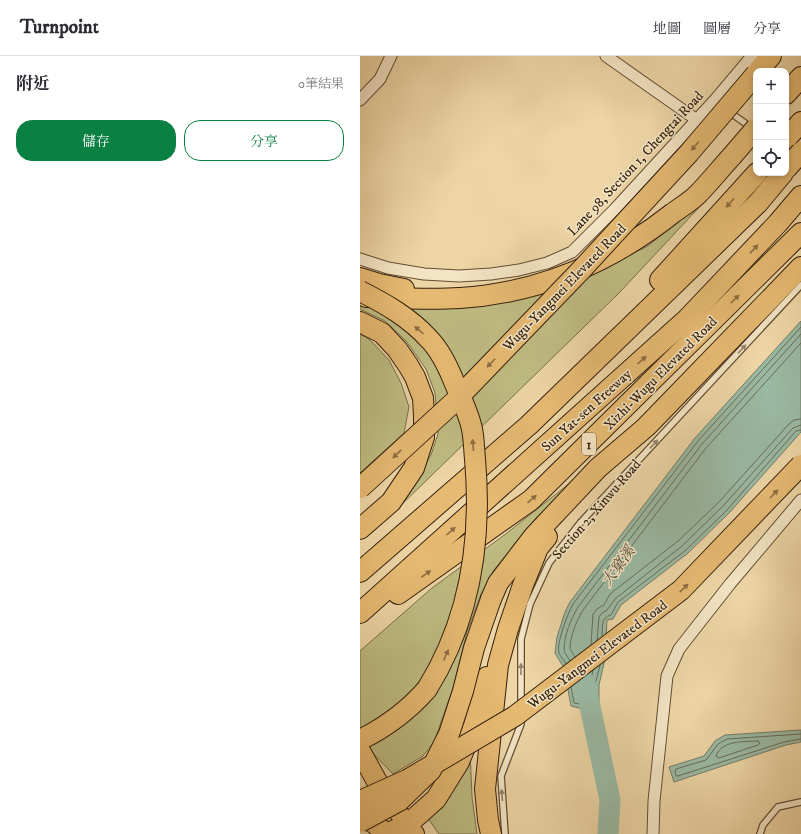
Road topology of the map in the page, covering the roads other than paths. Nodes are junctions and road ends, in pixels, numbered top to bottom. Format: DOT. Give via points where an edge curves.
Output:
graph roads {
  1 [pos="391,56"];
  2 [pos="606,56"];
  3 [pos="752,56"];
  4 [pos="771,56"];
  5 [pos="761,68"];
  6 [pos="753,77"];
  7 [pos="801,77"];
  8 [pos="789,91"];
  9 [pos="360,100"];
  10 [pos="716,110"];
  11 [pos="696,120"];
  12 [pos="801,122"];
  13 [pos="753,128"];
  14 [pos="753,132"];
  15 [pos="791,154"];
  16 [pos="801,162"];
  17 [pos="755,176"];
  18 [pos="780,176"];
  19 [pos="801,196"];
  20 [pos="798,236"];
  21 [pos="360,259"];
  22 [pos="801,267"];
  23 [pos="360,278"];
  24 [pos="801,285"];
  25 [pos="516,290"];
  26 [pos="360,291"];
  27 [pos="360,297"];
  28 [pos="360,322"];
  29 [pos="529,425"];
  30 [pos="646,427"];
  31 [pos="801,465"];
  32 [pos="360,488"];
  33 [pos="801,500"];
  34 [pos="360,529"];
  35 [pos="538,548"];
  36 [pos="360,572"];
  37 [pos="360,613"];
  38 [pos="360,620"];
  39 [pos="360,740"];
  40 [pos="360,751"];
  41 [pos="434,764"];
  42 [pos="360,766"];
  43 [pos="384,794"];
  44 [pos="360,800"];
  45 [pos="801,802"];
  46 [pos="360,810"];
  47 [pos="360,822"];
  48 [pos="412,829"];
  49 [pos="386,834"];
  50 [pos="491,834"];
  51 [pos="505,834"];
  52 [pos="653,834"];
  53 [pos="760,834"];
  1 -- 9 [label="street" via="380,79"];
  2 -- 11 [label="street"];
  3 -- 10 [label="street, Lane 98, Section 1, Chengtai Road"];
  4 -- 5 [label="highway"];
  6 -- 10 [label="highway, Wugu-Yangmei Elevated Road, bridge"];
  7 -- 8 [label="highway"];
  10 -- 11 [label="street"];
  10 -- 11 [label="street, Lane 98, Section 1, Chengtai Road"];
  10 -- 13 [label="lane"];
  10 -- 32 [label="highway, Wugu-Yangmei Elevated Road, one-way, bridge" via="689,153 582,269 454,402"];
  11 -- 21 [label="street, Lane 98, Section 1, Chengtai Road" via="572,252 547,263 519,270 459,276 388,268"];
  12 -- 15 [label="highway"];
  14 -- 25 [label="highway, bridge" via="697,195 656,227 598,262 549,282"];
  15 -- 16 [label="lane"];
  17 -- 29 [label="highway, one-way"];
  18 -- 29 [label="highway, Sun Yat-sen Freeway" via="758,203"];
  37 -- 19 [label="highway, Sun Yat-sen Freeway / 1, one-way" via="688,319"];
  38 -- 20 [label="highway, Xizhi-Wugu Elevated Road / 1, one-way" via="531,500"];
  22 -- 30 [label="highway"];
  23 -- 25 [label="highway" via="407,289"];
  51 -- 24 [label="lane, Section 2, Xinwu Road, one-way" via="501,776 520,724 521,638 530,604 549,563 582,522"];
  25 -- 27 [label="highway" via="461,298"];
  39 -- 26 [label="highway, one-way, bridge" via="379,731 414,704 440,668 460,620 472,567 477,527 472,428 448,368 430,340 404,316"];
  28 -- 34 [label="highway" via="382,333 408,365 423,398 424,416 424,438 414,468 391,502"];
  29 -- 36 [label="highway, Sun Yat-sen Freeway"];
  30 -- 35 [label="highway" via="560,518"];
  30 -- 41 [label="highway, bridge" via="598,468 534,536 498,583 474,648 449,734"];
  41 -- 31 [label="highway, Wugu-Yangmei Elevated Road, one-way, bridge" via="515,716 682,590"];
  33 -- 52 [label="street" via="730,584 680,649 667,676"];
  35 -- 48 [label="highway" via="506,607 474,725 459,762 436,799"];
  35 -- 50 [label="highway" via="523,585 498,665 485,790"];
  40 -- 43 [label="highway"];
  41 -- 44 [label="highway, Wugu-Yangmei Elevated Road, bridge" via="408,780"];
  41 -- 47 [label="highway, bridge" via="399,801"];
  42 -- 43 [label="main road"];
  43 -- 48 [label="main road"];
  44 -- 49 [label="main road"];
  45 -- 53 [label="lane" via="778,807 763,825"];
  46 -- 49 [label="highway"];
  48 -- 49 [label="highway"];
}
